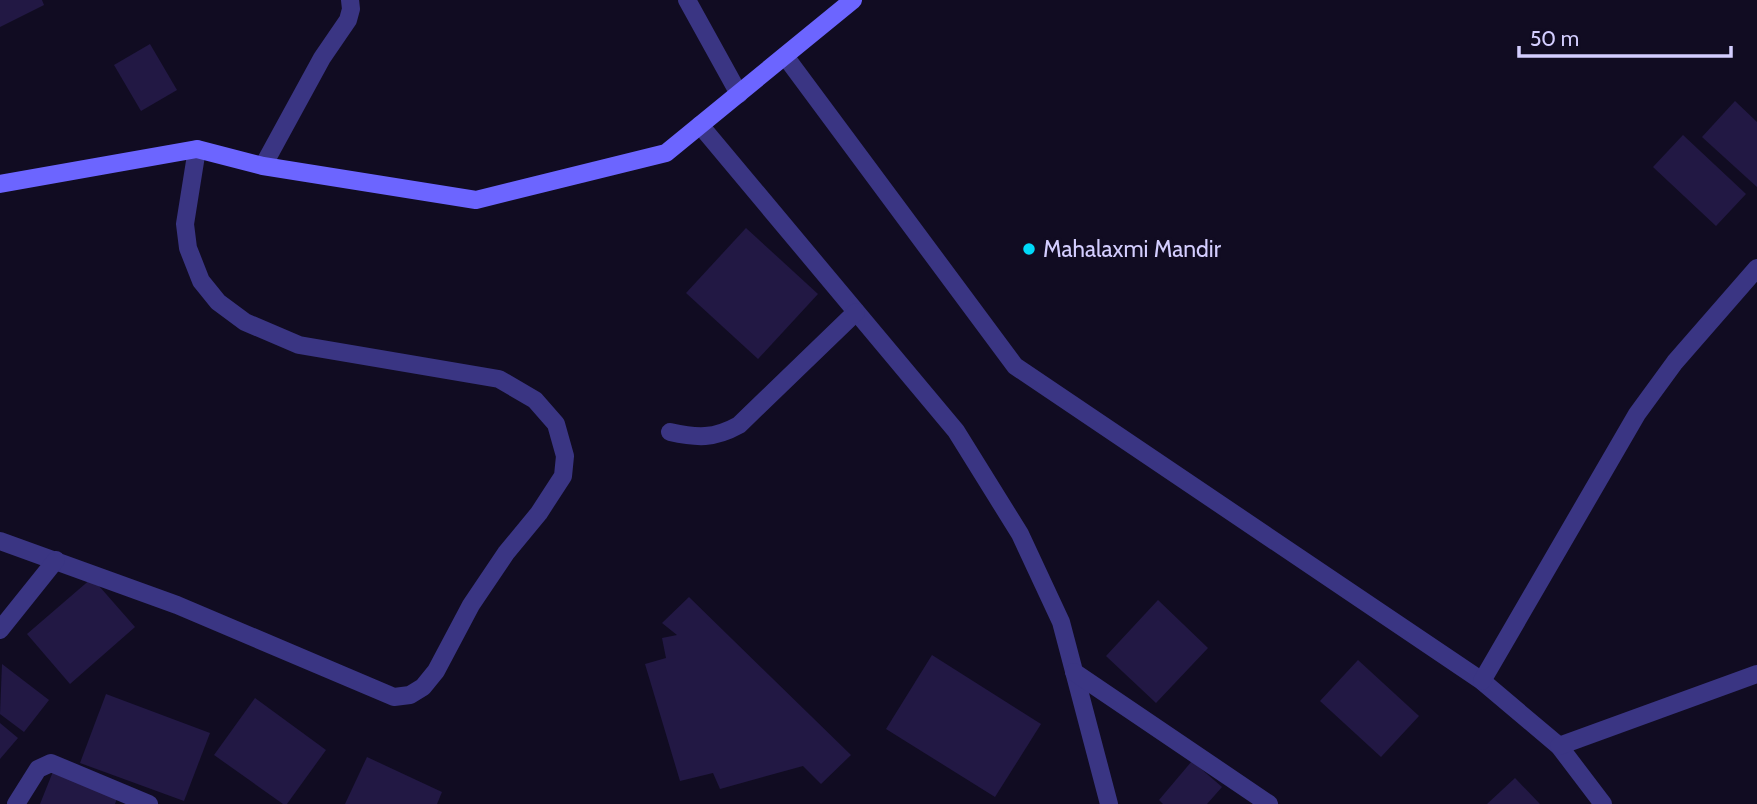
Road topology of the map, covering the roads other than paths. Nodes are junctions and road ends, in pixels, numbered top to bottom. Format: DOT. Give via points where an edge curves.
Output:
graph roads {
  1 [pos="350,0"];
  2 [pos="687,0"];
  3 [pos="853,0"];
  4 [pos="785,56"];
  5 [pos="739,94"];
  6 [pos="700,125"];
  7 [pos="197,149"];
  8 [pos="263,166"];
  9 [pos="0,184"];
  10 [pos="1757,268"];
  11 [pos="856,312"];
  12 [pos="670,432"];
  13 [pos="0,541"];
  14 [pos="56,560"];
  15 [pos="0,629"];
  16 [pos="1074,672"];
  17 [pos="1757,674"];
  18 [pos="1482,681"];
  19 [pos="1559,746"];
  20 [pos="16,804"];
  21 [pos="149,804"];
  22 [pos="1109,804"];
  23 [pos="1269,804"];
  24 [pos="1603,804"];
  1 -- 8 [label="street" via="348,20"];
  2 -- 5 [label="street"];
  3 -- 4 [label="street"];
  4 -- 5 [label="street"];
  4 -- 18 [label="street" via="1015,366"];
  5 -- 6 [label="street"];
  6 -- 8 [label="street" via="666,153 476,200"];
  6 -- 11 [label="street"];
  7 -- 8 [label="street"];
  7 -- 9 [label="street"];
  7 -- 14 [label="street" via="185,223 187,248 201,281 218,302 245,322 299,345 499,379 535,400 556,424 565,456 563,476 471,605 436,671 424,687 410,695 394,697 177,605"];
  10 -- 18 [label="street" via="1675,362 1637,414"];
  11 -- 12 [label="street" via="739,425 720,436 701,438"];
  11 -- 16 [label="street" via="956,431 1020,534 1061,622"];
  13 -- 14 [label="street"];
  14 -- 15 [label="street"];
  16 -- 22 [label="street"];
  16 -- 23 [label="street"];
  17 -- 19 [label="street"];
  18 -- 19 [label="street"];
  19 -- 24 [label="street"];
  20 -- 21 [label="street" via="38,769 51,763"];
}
